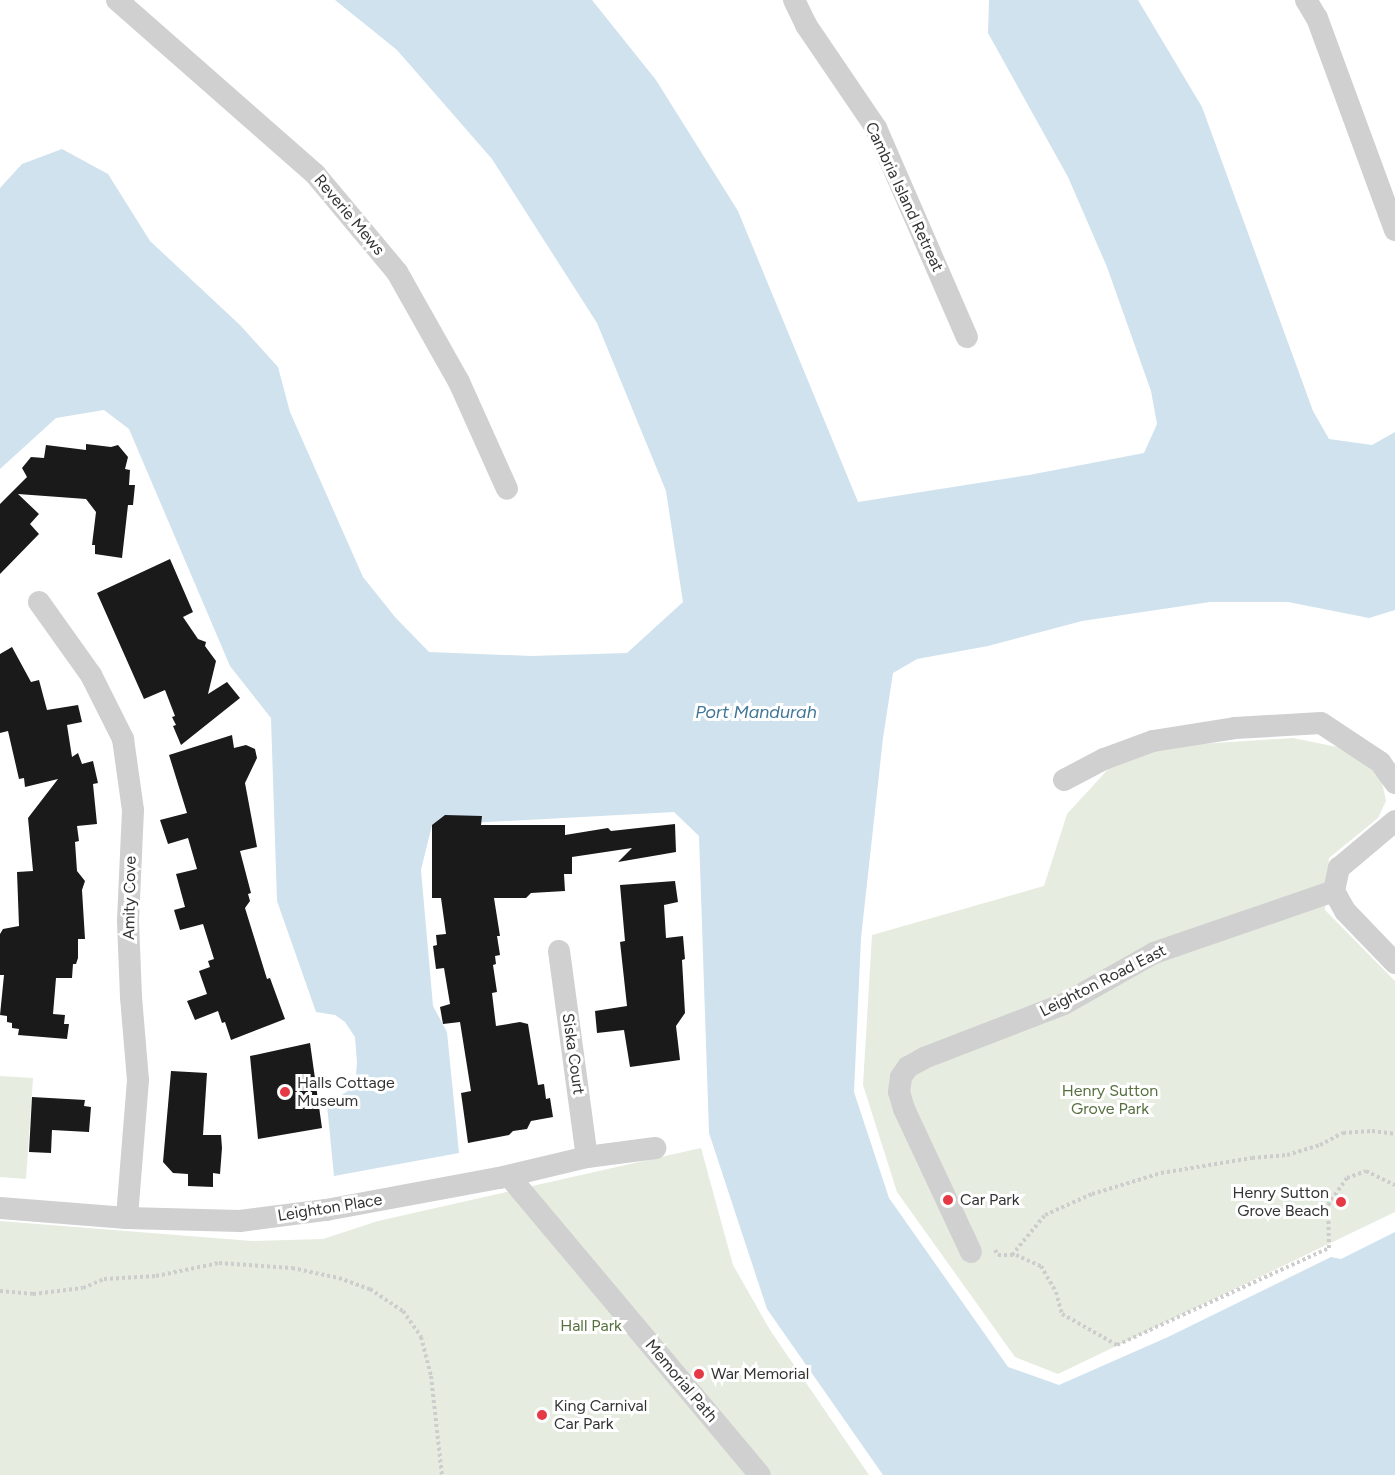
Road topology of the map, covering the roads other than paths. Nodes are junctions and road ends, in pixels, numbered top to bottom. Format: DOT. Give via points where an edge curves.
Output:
graph roads {
  1 [pos="117,0"];
  2 [pos="794,0"];
  3 [pos="1306,0"];
  4 [pos="1395,230"];
  5 [pos="968,337"];
  6 [pos="507,489"];
  7 [pos="39,602"];
  8 [pos="1064,780"];
  9 [pos="1395,783"];
  10 [pos="1395,821"];
  11 [pos="1334,891"];
  12 [pos="559,951"];
  13 [pos="1395,963"];
  14 [pos="655,1148"];
  15 [pos="587,1157"];
  16 [pos="509,1176"];
  17 [pos="0,1208"];
  18 [pos="127,1218"];
  19 [pos="971,1252"];
  20 [pos="760,1475"];
  1 -- 6 [label="street, Reverie Mews" via="315,174 397,272 459,382"];
  2 -- 5 [label="street, Cambria Island Retreat" via="806,25 876,128"];
  3 -- 4 [label="street" via="1317,18"];
  7 -- 18 [label="street, Amity Cove" via="91,675 123,739 133,810 128,922 138,1080"];
  8 -- 9 [label="street" via="1104,759 1153,741 1235,728 1321,723 1380,762"];
  10 -- 11 [label="street" via="1339,868"];
  11 -- 13 [label="street" via="1344,911"];
  11 -- 19 [label="street, Leighton Road East" via="1154,953 1064,1004 908,1067 898,1092"];
  12 -- 15 [label="street, Siska Court"];
  14 -- 15 [label="street, Leighton Place"];
  15 -- 16 [label="street, Leighton Place"];
  16 -- 18 [label="street, Leighton Place" via="326,1210 240,1221"];
  16 -- 20 [label="street, Memorial Path"];
  17 -- 18 [label="street, Leighton Place"];
}
